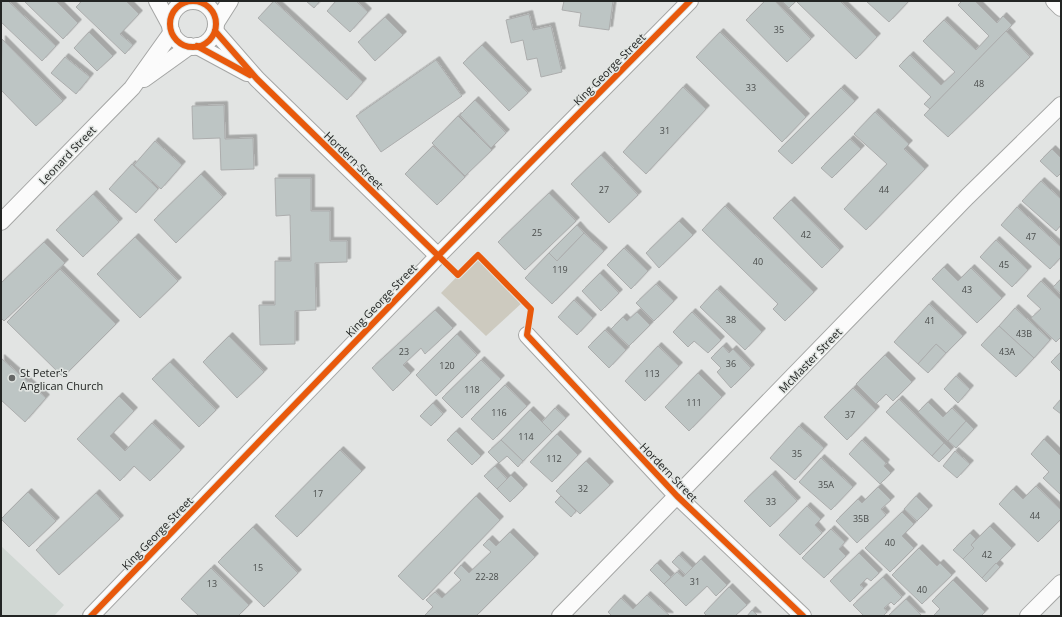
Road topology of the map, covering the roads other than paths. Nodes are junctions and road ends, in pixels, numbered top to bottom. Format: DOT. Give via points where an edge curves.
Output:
graph roads {
  1 [pos="156,1"];
  2 [pos="192,1"];
  3 [pos="230,1"];
  4 [pos="690,1"];
  5 [pos="1054,1"];
  6 [pos="1061,8"];
  7 [pos="215,27"];
  8 [pos="171,28"];
  9 [pos="194,46"];
  10 [pos="257,79"];
  11 [pos="132,88"];
  12 [pos="1061,105"];
  13 [pos="1,222"];
  14 [pos="438,256"];
  15 [pos="527,335"];
  16 [pos="678,496"];
  17 [pos="1061,583"];
  18 [pos="91,616"];
  19 [pos="560,616"];
  20 [pos="803,616"];
  21 [pos="1028,616"];
  1 -- 8 [label="street"];
  2 -- 7 [label="street" via="204,4 210,9"];
  2 -- 8 [label="street" via="175,10 171,17"];
  3 -- 7 [label="street"];
  4 -- 14 [label="street, King George Street"];
  5 -- 6 [label="street"];
  7 -- 9 [label="street" via="205,43"];
  7 -- 10 [label="street, Hordern Street"];
  8 -- 9 [label="street" via="176,39 182,44"];
  8 -- 11 [label="street, Leonard Street"];
  9 -- 10 [label="street, Hordern Street"];
  9 -- 11 [label="street, Leonard Street"];
  10 -- 14 [label="street, Hordern Street"];
  11 -- 13 [label="street, Leonard Street"];
  12 -- 16 [label="street, McMaster Street" via="957,207"];
  14 -- 18 [label="street, King George Street"];
  15 -- 16 [label="street, Hordern Street"];
  16 -- 19 [label="street, McMaster Street"];
  16 -- 20 [label="street, Hordern Street"];
  17 -- 21 [label="street"];
}
